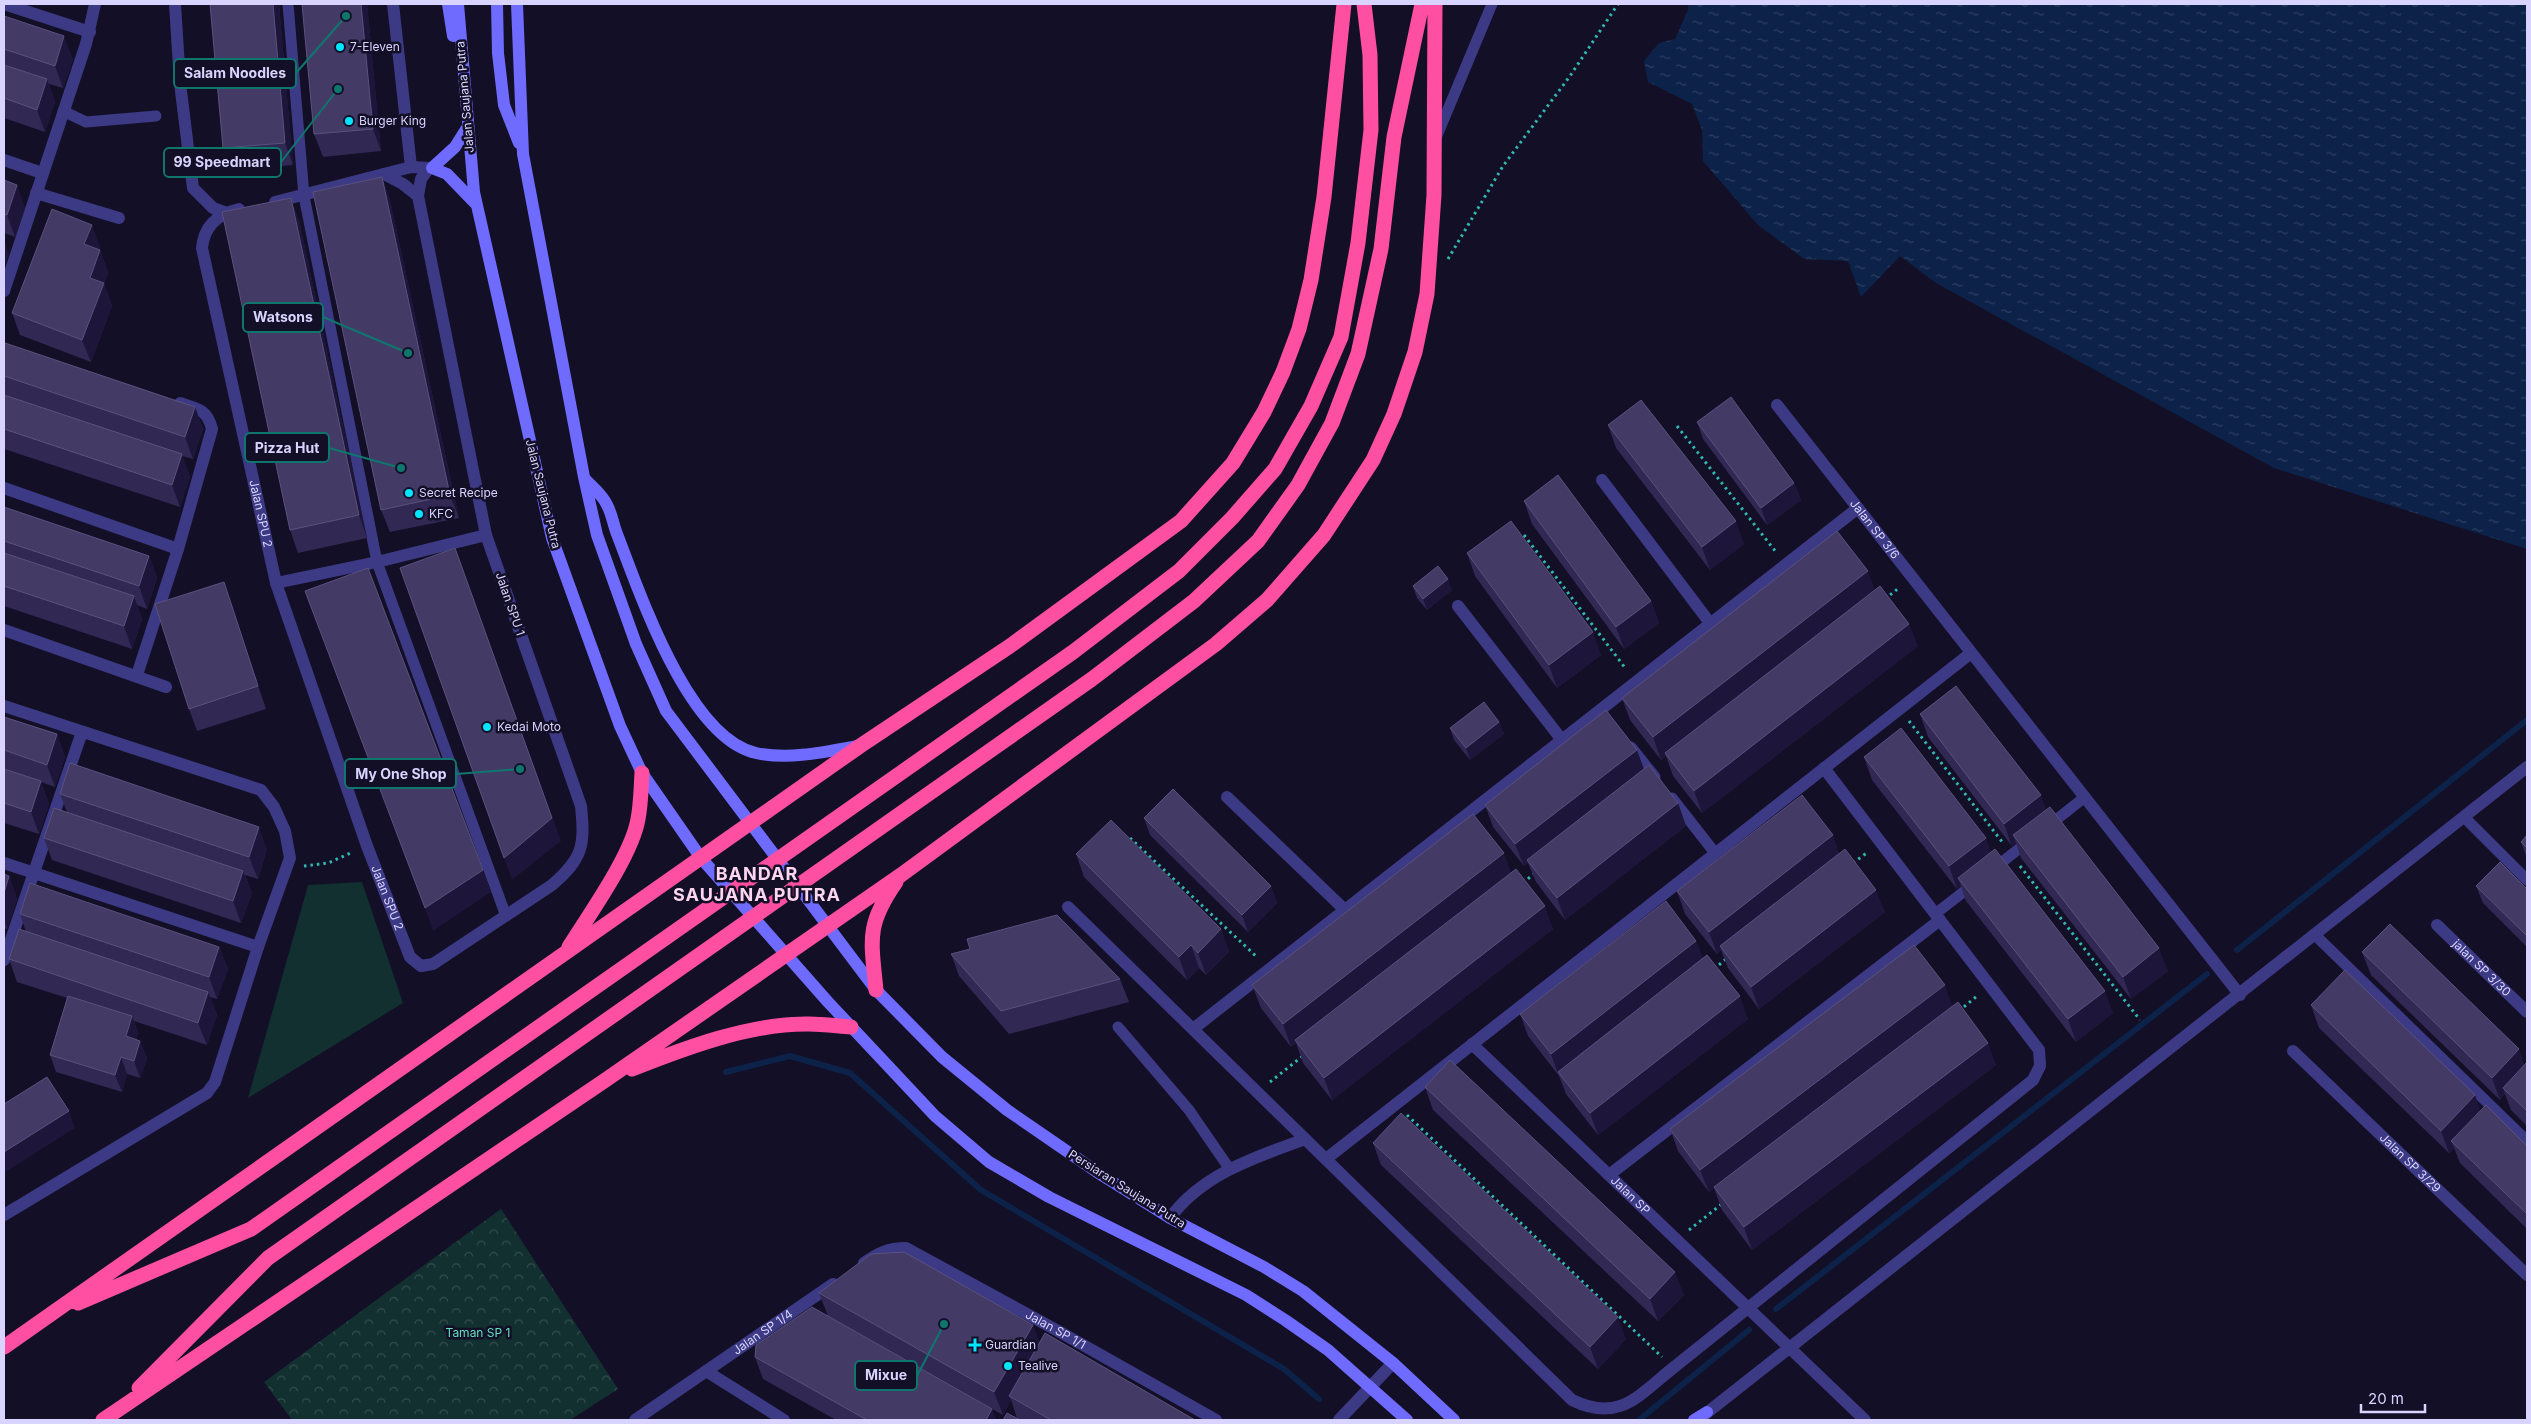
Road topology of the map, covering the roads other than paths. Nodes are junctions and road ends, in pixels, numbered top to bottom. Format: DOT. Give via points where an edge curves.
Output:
graph roads {
  1 [pos="4,4"];
  2 [pos="95,4"];
  3 [pos="175,4"];
  4 [pos="288,4"];
  5 [pos="393,4"];
  6 [pos="448,4"];
  7 [pos="458,4"];
  8 [pos="497,4"];
  9 [pos="517,4"];
  10 [pos="1344,4"];
  11 [pos="1364,4"];
  12 [pos="1422,4"];
  13 [pos="1435,4"];
  14 [pos="1492,4"];
  15 [pos="90,32"];
  16 [pos="465,105"];
  17 [pos="63,111"];
  18 [pos="156,116"];
  19 [pos="467,128"];
  20 [pos="1433,144"];
  21 [pos="523,154"];
  22 [pos="4,160"];
  23 [pos="411,167"];
  24 [pos="431,168"];
  25 [pos="42,173"];
  26 [pos="384,174"];
  27 [pos="36,194"];
  28 [pos="304,196"];
  29 [pos="418,196"];
  30 [pos="477,205"];
  31 [pos="224,212"];
  32 [pos="118,218"];
  33 [pos="4,291"];
  34 [pos="163,398"];
  35 [pos="1777,405"];
  36 [pos="584,477"];
  37 [pos="1602,480"];
  38 [pos="4,488"];
  39 [pos="1858,508"];
  40 [pos="486,535"];
  41 [pos="178,549"];
  42 [pos="378,562"];
  43 [pos="276,583"];
  44 [pos="1458,606"];
  45 [pos="1710,623"];
  46 [pos="4,630"];
  47 [pos="1971,653"];
  48 [pos="137,675"];
  49 [pos="166,686"];
  50 [pos="4,706"];
  51 [pos="82,732"];
  52 [pos="1562,740"];
  53 [pos="1626,740"];
  54 [pos="860,746"];
  55 [pos="2527,767"];
  56 [pos="1824,768"];
  57 [pos="642,773"];
  58 [pos="1227,797"];
  59 [pos="2085,797"];
  60 [pos="2464,817"];
  61 [pos="752,823"];
  62 [pos="1715,854"];
  63 [pos="701,858"];
  64 [pos="4,863"];
  65 [pos="34,873"];
  66 [pos="901,875"];
  67 [pos="2527,880"];
  68 [pos="1068,907"];
  69 [pos="1345,910"];
  70 [pos="506,916"];
  71 [pos="1937,917"];
  72 [pos="828,925"];
  73 [pos="2437,925"];
  74 [pos="2315,935"];
  75 [pos="258,947"];
  76 [pos="566,953"];
  77 [pos="786,955"];
  78 [pos="4,960"];
  79 [pos="421,966"];
  80 [pos="876,990"];
  81 [pos="2240,995"];
  82 [pos="2527,1012"];
  83 [pos="851,1027"];
  84 [pos="1118,1027"];
  85 [pos="1193,1029"];
  86 [pos="1472,1044"];
  87 [pos="2293,1051"];
  88 [pos="607,1079"];
  89 [pos="1305,1138"];
  90 [pos="2527,1141"];
  91 [pos="1326,1159"];
  92 [pos="1229,1168"];
  93 [pos="1609,1175"];
  94 [pos="4,1214"];
  95 [pos="1170,1218"];
  96 [pos="857,1268"];
  97 [pos="2527,1275"];
  98 [pos="841,1279"];
  99 [pos="1748,1308"];
  100 [pos="49,1315"];
  101 [pos="4,1347"];
  102 [pos="1789,1347"];
  103 [pos="1393,1363"];
  104 [pos="706,1371"];
  105 [pos="1370,1387"];
  106 [pos="109,1416"];
  107 [pos="1699,1418"];
  108 [pos="636,1420"];
  109 [pos="784,1420"];
  110 [pos="1216,1420"];
  111 [pos="1339,1420"];
  112 [pos="1407,1420"];
  113 [pos="1454,1420"];
  114 [pos="1865,1420"];
  1 -- 15 [label="street"];
  2 -- 15 [label="street"];
  3 -- 31 [label="street" via="180,83 193,188 213,208"];
  4 -- 28 [label="lane"];
  5 -- 23 [label="street"];
  6 -- 16 [label="main road"];
  7 -- 16 [label="main road, Jalan Saujana Putra"];
  8 -- 21 [label="main road" via="504,105"];
  9 -- 21 [label="main road"];
  10 -- 54 [label="highway" via="1324,197 1311,280 1299,329 1283,372 1264,412 1233,463 1181,521 1010,646"];
  11 -- 100 [label="highway" via="1370,55 1371,130 1358,242 1341,337 1311,406 1275,469 1179,571 1073,652 251,1229"];
  12 -- 106 [label="highway" via="1394,137 1382,248 1358,354 1332,423 1298,485 1258,541 1194,600 1092,679 268,1258"];
  13 -- 20 [label="highway"];
  14 -- 20 [label="lane"];
  15 -- 17 [label="street"];
  16 -- 19 [label="main road, Jalan Saujana Putra"];
  17 -- 18 [label="lane" via="86,122"];
  17 -- 25 [label="street"];
  19 -- 24 [label="main road" via="455,147"];
  19 -- 30 [label="main road, Jalan Saujana Putra"];
  20 -- 66 [label="highway" via="1434,195 1427,294 1415,352 1394,414 1373,460 1324,535 1267,600 1216,644"];
  21 -- 36 [label="main road"];
  22 -- 25 [label="street"];
  23 -- 24 [label="street"];
  23 -- 26 [label="street"];
  24 -- 29 [label="street" via="421,179"];
  24 -- 30 [label="main road" via="447,174"];
  25 -- 27 [label="street"];
  26 -- 28 [label="street"];
  26 -- 29 [label="street"];
  27 -- 32 [label="street"];
  27 -- 33 [label="street"];
  28 -- 31 [label="street"];
  28 -- 42 [label="lane"];
  29 -- 40 [label="street, Jalan SPU 1"];
  30 -- 57 [label="main road, Jalan Saujana Putra" via="552,538 620,726"];
  31 -- 43 [label="street, Jalan SPU 2" via="214,219 203,238 202,248"];
  34 -- 41 [label="street" via="201,410 209,418 212,429"];
  35 -- 39 [label="street, Jalan SP 3/6"];
  36 -- 54 [label="main road" via="607,503 620,542 678,679 700,712 727,738 754,752 776,756 801,755"];
  36 -- 61 [label="main road" via="597,535 636,644 666,711"];
  37 -- 45 [label="street"];
  38 -- 41 [label="street"];
  39 -- 45 [label="street"];
  39 -- 47 [label="street, Jalan SP 3/6"];
  40 -- 42 [label="street"];
  40 -- 70 [label="street, Jalan SPU 1" via="581,806 584,833 580,852 570,870"];
  41 -- 48 [label="street"];
  42 -- 43 [label="street"];
  42 -- 70 [label="lane"];
  43 -- 79 [label="street, Jalan SPU 2" via="367,846 410,957"];
  44 -- 52 [label="street"];
  45 -- 52 [label="street" via="1635,682 1604,712"];
  46 -- 48 [label="street"];
  47 -- 56 [label="street"];
  47 -- 59 [label="street, Jalan SP 3/6"];
  48 -- 49 [label="street"];
  50 -- 51 [label="street"];
  51 -- 65 [label="street"];
  51 -- 75 [label="street" via="261,790 274,807 285,831 290,858"];
  52 -- 69 [label="street"];
  53 -- 62 [label="lane"];
  54 -- 61 [label="highway"];
  55 -- 60 [label="street"];
  56 -- 62 [label="street"];
  56 -- 71 [label="street"];
  57 -- 63 [label="main road, Jalan Saujana Putra"];
  57 -- 76 [label="highway" via="638,820 630,842 608,886"];
  58 -- 69 [label="street"];
  59 -- 71 [label="lane"];
  59 -- 81 [label="street, Jalan SP 3/6"];
  60 -- 67 [label="lane"];
  60 -- 74 [label="street"];
  61 -- 63 [label="highway"];
  61 -- 72 [label="main road"];
  62 -- 86 [label="street"];
  63 -- 76 [label="highway"];
  63 -- 77 [label="main road, Jalan Saujana Putra"];
  64 -- 65 [label="street"];
  65 -- 75 [label="street"];
  65 -- 78 [label="street"];
  66 -- 72 [label="highway"];
  66 -- 80 [label="highway" via="883,902 872,928"];
  68 -- 85 [label="street"];
  69 -- 85 [label="street"];
  70 -- 79 [label="street, Jalan SPU 1" via="433,964"];
  71 -- 93 [label="street"];
  71 -- 99 [label="street" via="2039,1050 2040,1066 2033,1080"];
  72 -- 77 [label="highway"];
  72 -- 80 [label="main road, Persiaran Saujana Putra"];
  73 -- 82 [label="street, jalan SP 3/30"];
  74 -- 81 [label="street"];
  74 -- 90 [label="lane"];
  75 -- 94 [label="street" via="216,1082 207,1093"];
  76 -- 100 [label="highway"];
  77 -- 83 [label="main road"];
  77 -- 88 [label="highway"];
  80 -- 95 [label="main road, Persiaran Saujana Putra" via="942,1057 1006,1110"];
  81 -- 102 [label="street"];
  83 -- 88 [label="highway" via="776,1026 693,1044"];
  83 -- 105 [label="main road" via="935,1116 989,1162 1050,1197 1246,1295 1328,1350"];
  84 -- 92 [label="lane" via="1189,1110"];
  85 -- 89 [label="street"];
  86 -- 91 [label="street"];
  86 -- 93 [label="street, Jalan SP"];
  87 -- 97 [label="street, Jalan SP 3/29"];
  88 -- 106 [label="highway"];
  89 -- 91 [label="street"];
  89 -- 92 [label="street"];
  91 -- 99 [label="street" via="1572,1400 1598,1410 1614,1409 1632,1400"];
  92 -- 95 [label="street" via="1180,1204"];
  93 -- 99 [label="street, Jalan SP"];
  95 -- 103 [label="main road, Persiaran Saujana Putra" via="1303,1291"];
  96 -- 110 [label="street, Jalan SP 1/1" via="881,1251 906,1248 1058,1336"];
  98 -- 104 [label="street, Jalan SP 1/4"];
  99 -- 102 [label="street, Jalan SP"];
  100 -- 101 [label="highway"];
  102 -- 107 [label="street"];
  102 -- 114 [label="street, Jalan SP"];
  103 -- 105 [label="street"];
  103 -- 113 [label="main road, Persiaran Saujana Putra"];
  104 -- 108 [label="street, Jalan SP 1/4"];
  104 -- 109 [label="street"];
  105 -- 111 [label="street"];
  105 -- 112 [label="main road"];
}
